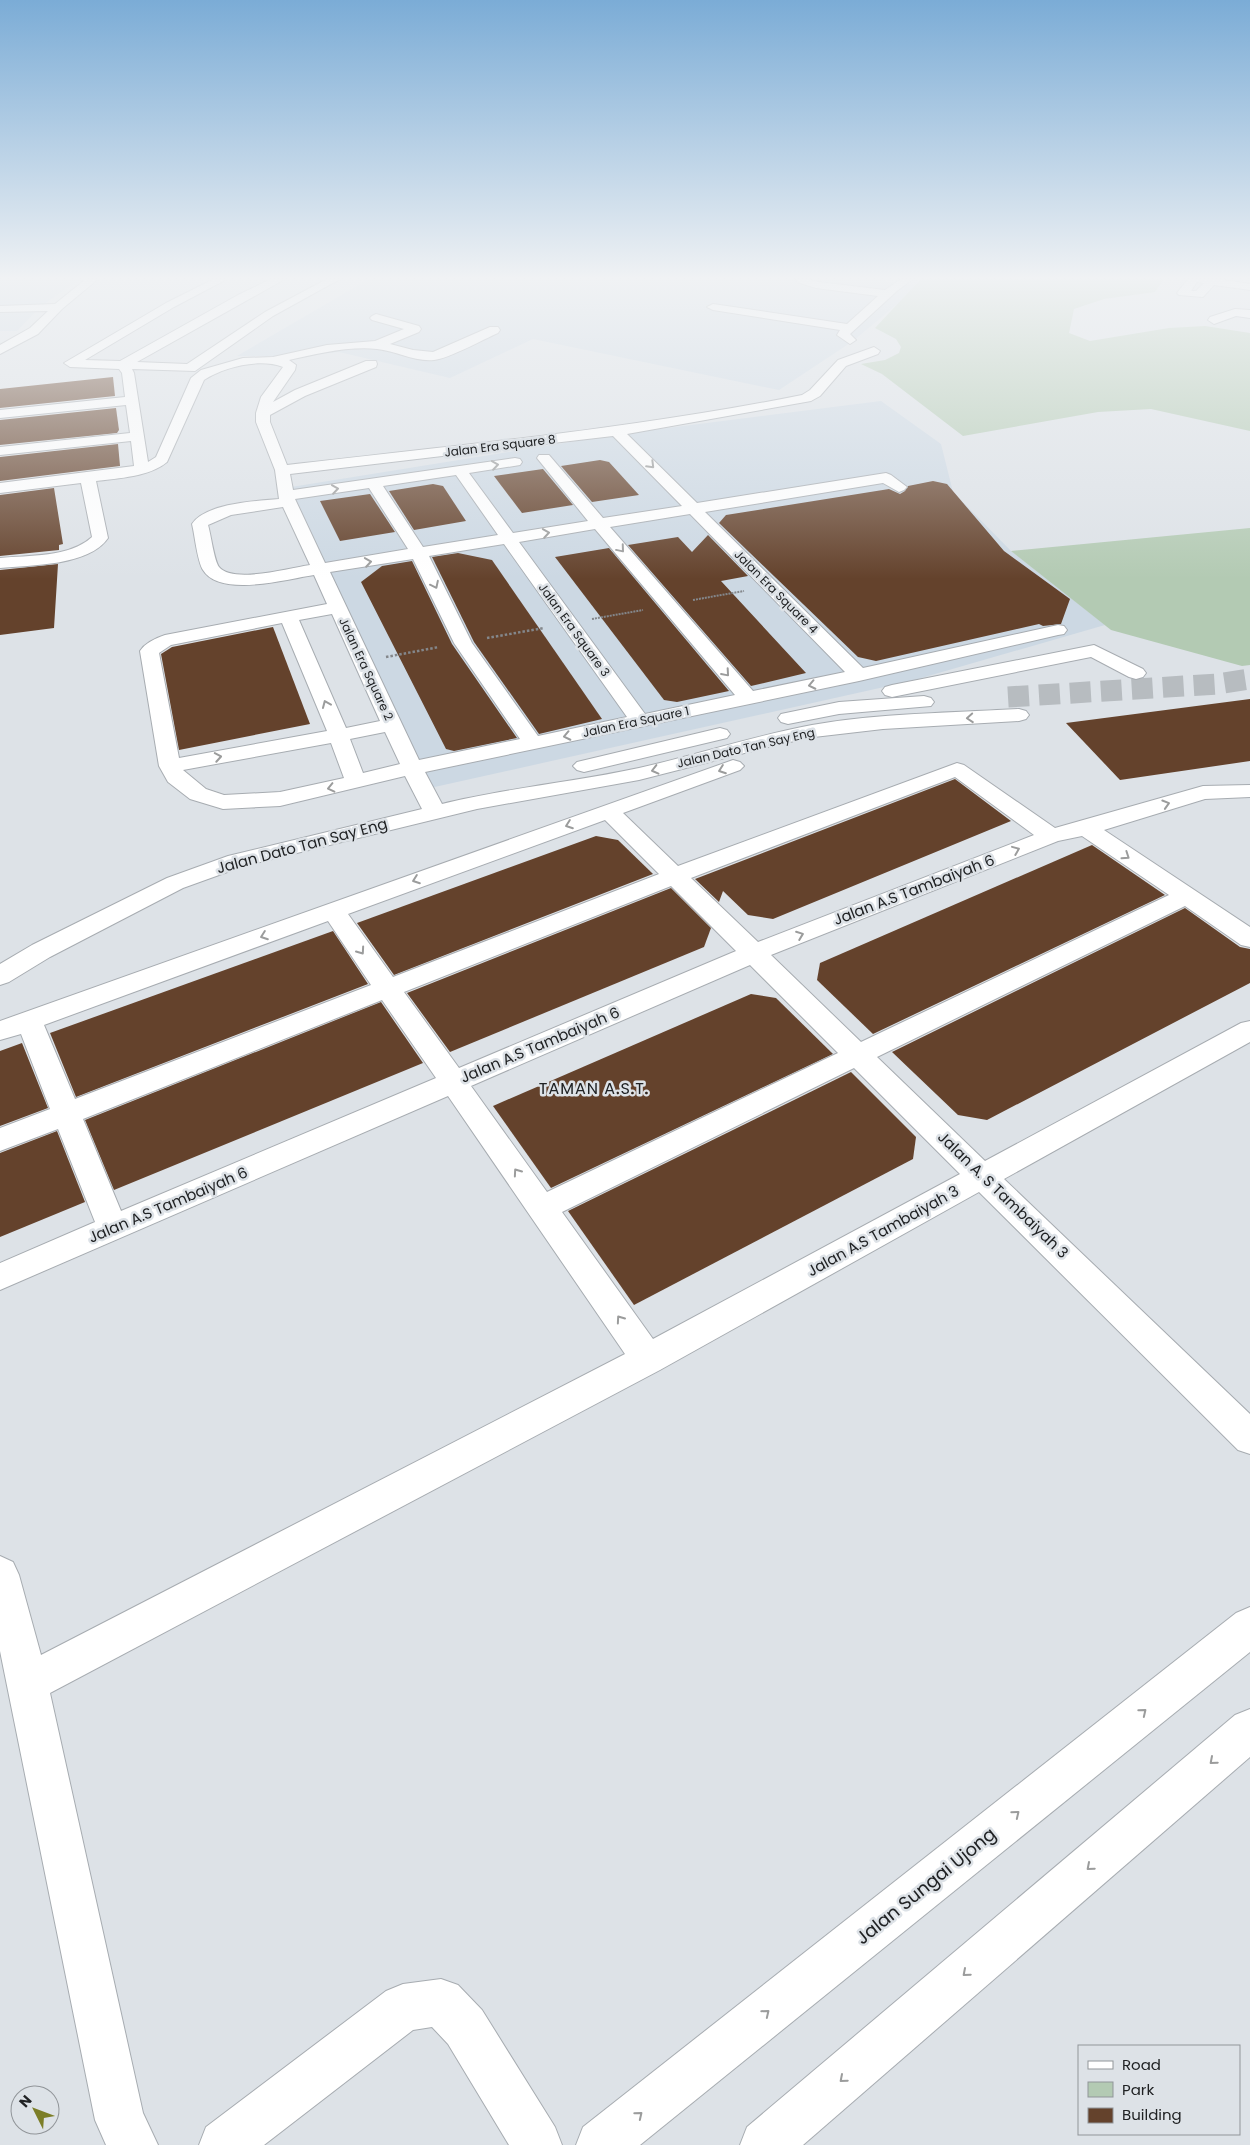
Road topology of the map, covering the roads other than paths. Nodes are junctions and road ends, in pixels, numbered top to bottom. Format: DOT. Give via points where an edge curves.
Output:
graph roads {
  1 [pos="129,379"];
  2 [pos="198,379"];
  3 [pos="282,379"];
  4 [pos="334,379"];
  5 [pos="827,379"];
  6 [pos="132,400"];
  7 [pos="263,413"];
  8 [pos="0,414"];
  9 [pos="616,431"];
  10 [pos="137,436"];
  11 [pos="630,445"];
  12 [pos="611,448"];
  13 [pos="0,451"];
  14 [pos="563,455"];
  15 [pos="544,458"];
  16 [pos="142,469"];
  17 [pos="282,470"];
  18 [pos="460,471"];
  19 [pos="88,477"];
  20 [pos="373,483"];
  21 [pos="899,487"];
  22 [pos="0,488"];
  23 [pos="288,499"];
  24 [pos="694,509"];
  25 [pos="600,524"];
  26 [pos="509,539"];
  27 [pos="419,553"];
  28 [pos="0,563"];
  29 [pos="320,570"];
  30 [pos="338,608"];
  31 [pos="288,616"];
  32 [pos="1058,630"];
  33 [pos="1136,674"];
  34 [pos="859,675"];
  35 [pos="748,698"];
  36 [pos="978,699"];
  37 [pos="869,700"];
  38 [pos="938,701"];
  39 [pos="640,721"];
  40 [pos="393,726"];
  41 [pos="339,736"];
  42 [pos="779,738"];
  43 [pos="533,743"];
  44 [pos="170,766"];
  45 [pos="412,768"];
  46 [pos="356,782"];
  47 [pos="1250,791"];
  48 [pos="477,802"];
  49 [pos="608,811"];
  50 [pos="436,812"];
  51 [pos="1086,828"];
  52 [pos="1051,836"];
  53 [pos="675,876"];
  54 [pos="1186,896"];
  55 [pos="333,911"];
  56 [pos="1250,939"];
  57 [pos="754,953"];
  58 [pos="0,976"];
  59 [pos="387,988"];
  60 [pos="29,1021"];
  61 [pos="1250,1030"];
  62 [pos="0,1031"];
  63 [pos="859,1054"];
  64 [pos="454,1082"];
  65 [pos="66,1114"];
  66 [pos="0,1140"];
  67 [pos="984,1176"];
  68 [pos="542,1208"];
  69 [pos="113,1229"];
  70 [pos="0,1277"];
  71 [pos="648,1359"];
  72 [pos="1250,1438"];
  73 [pos="0,1576"];
  74 [pos="1250,1627"];
  75 [pos="28,1683"];
  76 [pos="1250,1730"];
  77 [pos="133,2145"];
  78 [pos="224,2145"];
  79 [pos="537,2145"];
  80 [pos="601,2145"];
  81 [pos="765,2145"];
  1 -- 6 [label="main road"];
  2 -- 16 [label="main road" via="162,459"];
  3 -- 7 [label="main road" via="268,397"];
  4 -- 7 [label="main road"];
  5 -- 9 [label="main road, Jalan Era Square 8" via="806,398"];
  6 -- 8 [label="main road"];
  6 -- 10 [label="main road"];
  7 -- 17 [label="main road, Jalan Era Square 2" via="263,422"];
  9 -- 11 [label="main road, Jalan Era Square 4"];
  9 -- 17 [label="main road, Jalan Era Square 8"];
  10 -- 13 [label="main road"];
  10 -- 16 [label="main road"];
  11 -- 12 [label="main road"];
  11 -- 24 [label="main road, Jalan Era Square 4, one-way"];
  14 -- 15 [label="main road, Jalan Era Square 8"];
  18 -- 15 [label="main road, Jalan Era Square 8, one-way"];
  15 -- 25 [label="main road"];
  16 -- 19 [label="main road"];
  17 -- 23 [label="main road, Jalan Era Square 2"];
  18 -- 20 [label="main road, Jalan Era Square 8"];
  18 -- 26 [label="main road, Jalan Era Square 3"];
  19 -- 22 [label="main road"];
  19 -- 28 [label="main road" via="100,538 96,544 75,553"];
  23 -- 20 [label="main road, Jalan Era Square 8, one-way"];
  20 -- 27 [label="main road"];
  21 -- 24 [label="main road" via="886,478"];
  23 -- 29 [label="main road, Jalan Era Square 2"];
  23 -- 29 [label="main road, Jalan Era Square 8" via="206,517 200,524 210,568 221,577 242,581"];
  24 -- 25 [label="main road"];
  24 -- 34 [label="main road, Jalan Era Square 4"];
  26 -- 25 [label="main road, one-way"];
  25 -- 35 [label="main road, one-way"];
  26 -- 27 [label="main road"];
  26 -- 39 [label="main road, Jalan Era Square 3"];
  29 -- 27 [label="main road, one-way"];
  27 -- 43 [label="main road, one-way" via="463,642"];
  29 -- 30 [label="main road, Jalan Era Square 2"];
  30 -- 31 [label="main road"];
  30 -- 40 [label="main road, Jalan Era Square 2"];
  41 -- 31 [label="main road, one-way"];
  31 -- 44 [label="main road" via="165,641 149,650"];
  32 -- 34 [label="main road, Jalan Era Square 1"];
  33 -- 37 [label="main road" via="1094,651"];
  34 -- 35 [label="main road, Jalan Era Square 1, one-way"];
  34 -- 37 [label="main road" via="860,688"];
  35 -- 39 [label="main road, Jalan Era Square 1"];
  36 -- 42 [label="main road, Jalan Dato Tan Say Eng, one-way" via="1013,706"];
  37 -- 38 [label="main road, Jalan Dato Tan Say Eng"];
  37 -- 48 [label="main road, Jalan Dato Tan Say Eng" via="536,777"];
  39 -- 43 [label="main road, Jalan Era Square 1, one-way"];
  40 -- 41 [label="main road"];
  40 -- 45 [label="main road, Jalan Era Square 2"];
  44 -- 41 [label="main road, one-way"];
  41 -- 46 [label="main road"];
  42 -- 48 [label="main road, Jalan Dato Tan Say Eng, one-way" via="639,774"];
  42 -- 49 [label="main road, one-way" via="752,759"];
  43 -- 45 [label="main road, Jalan Era Square 1"];
  46 -- 44 [label="main road, Jalan Era Square 1, one-way" via="280,799 223,802 198,794 176,777"];
  45 -- 46 [label="main road, Jalan Era Square 1"];
  45 -- 50 [label="main road, Jalan Era Square 2"];
  51 -- 47 [label="main road, Jalan A.S Tambaiyah 6, one-way" via="1203,793"];
  48 -- 50 [label="main road, Jalan Dato Tan Say Eng"];
  49 -- 53 [label="main road, Jalan A. S Tambaiyah 3"];
  49 -- 55 [label="main road, one-way"];
  50 -- 58 [label="main road, Jalan Dato Tan Say Eng" via="236,862 175,883"];
  51 -- 52 [label="main road, Jalan A.S Tambaiyah 6"];
  51 -- 54 [label="main road, one-way"];
  52 -- 53 [label="main road" via="957,769"];
  57 -- 52 [label="main road, Jalan A.S Tambaiyah 6, one-way"];
  53 -- 57 [label="main road, Jalan A. S Tambaiyah 3"];
  53 -- 59 [label="main road"];
  54 -- 56 [label="main road"];
  54 -- 63 [label="main road"];
  55 -- 59 [label="main road, one-way"];
  55 -- 60 [label="main road, one-way"];
  57 -- 63 [label="main road, Jalan A. S Tambaiyah 3"];
  57 -- 64 [label="main road, Jalan A.S Tambaiyah 6"];
  59 -- 64 [label="main road"];
  59 -- 65 [label="main road"];
  60 -- 62 [label="main road"];
  60 -- 65 [label="main road"];
  61 -- 67 [label="main road, Jalan A.S Tambaiyah 3"];
  63 -- 67 [label="main road, Jalan A. S Tambaiyah 3"];
  63 -- 68 [label="main road"];
  68 -- 64 [label="main road, one-way"];
  64 -- 69 [label="main road, Jalan A.S Tambaiyah 6"];
  65 -- 66 [label="main road"];
  65 -- 69 [label="main road"];
  67 -- 71 [label="main road, Jalan A.S Tambaiyah 3"];
  67 -- 72 [label="main road, Jalan A. S Tambaiyah 3"];
  71 -- 68 [label="main road, one-way"];
  69 -- 70 [label="main road, Jalan A.S Tambaiyah 6"];
  71 -- 75 [label="main road, Jalan A.S Tambaiyah 3"];
  73 -- 75 [label="main road"];
  80 -- 74 [label="main road, Jalan Sungai Ujong, one-way"];
  75 -- 77 [label="main road" via="120,2120"];
  76 -- 81 [label="main road, one-way"];
  78 -- 79 [label="main road" via="403,2008 441,2002 465,2028"];
}
